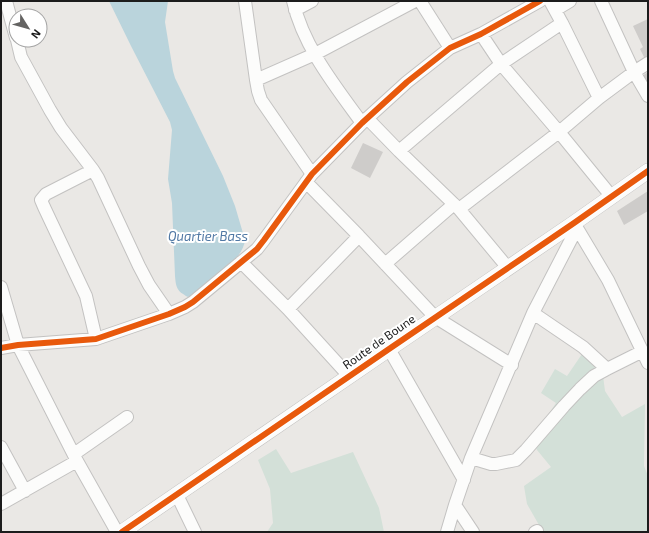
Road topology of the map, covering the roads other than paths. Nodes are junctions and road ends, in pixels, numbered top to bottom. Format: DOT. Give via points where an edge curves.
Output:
graph roads {
  1 [pos="245,1"];
  2 [pos="312,1"];
  3 [pos="415,1"];
  4 [pos="420,1"];
  5 [pos="540,1"];
  6 [pos="570,1"];
  7 [pos="601,1"];
  8 [pos="294,6"];
  9 [pos="552,6"];
  10 [pos="562,23"];
  11 [pos="481,34"];
  12 [pos="18,48"];
  13 [pos="450,48"];
  14 [pos="315,54"];
  15 [pos="648,63"];
  16 [pos="501,64"];
  17 [pos="634,72"];
  18 [pos="256,80"];
  19 [pos="648,96"];
  20 [pos="600,98"];
  21 [pos="365,121"];
  22 [pos="559,132"];
  23 [pos="399,150"];
  24 [pos="93,170"];
  25 [pos="648,171"];
  26 [pos="309,178"];
  27 [pos="612,197"];
  28 [pos="456,206"];
  29 [pos="576,226"];
  30 [pos="359,236"];
  31 [pos="241,262"];
  32 [pos="385,264"];
  33 [pos="508,268"];
  34 [pos="1,287"];
  35 [pos="288,309"];
  36 [pos="169,314"];
  37 [pos="533,314"];
  38 [pos="435,317"];
  39 [pos="96,339"];
  40 [pos="18,345"];
  41 [pos="1,348"];
  42 [pos="389,349"];
  43 [pos="646,357"];
  44 [pos="512,364"];
  45 [pos="607,369"];
  46 [pos="349,376"];
  47 [pos="127,417"];
  48 [pos="1,447"];
  49 [pos="76,457"];
  50 [pos="471,458"];
  51 [pos="464,480"];
  52 [pos="25,491"];
  53 [pos="177,495"];
  54 [pos="1,504"];
  55 [pos="455,505"];
  56 [pos="132,529"];
  57 [pos="117,532"];
  58 [pos="195,532"];
  59 [pos="447,532"];
  60 [pos="473,532"];
  1 -- 18 [label="street"];
  2 -- 8 [label="street"];
  3 -- 14 [label="street"];
  4 -- 13 [label="street"];
  5 -- 11 [label="street"];
  6 -- 9 [label="street"];
  7 -- 17 [label="street"];
  8 -- 14 [label="street"];
  9 -- 10 [label="street"];
  10 -- 16 [label="street"];
  10 -- 20 [label="street"];
  11 -- 13 [label="street"];
  11 -- 16 [label="street"];
  12 -- 24 [label="street" via="50,110"];
  13 -- 21 [label="street" via="407,82"];
  14 -- 18 [label="street"];
  14 -- 21 [label="street" via="338,90"];
  15 -- 17 [label="street"];
  16 -- 22 [label="street"];
  16 -- 23 [label="street"];
  17 -- 19 [label="street"];
  17 -- 20 [label="street"];
  18 -- 26 [label="street" via="261,100"];
  20 -- 22 [label="street"];
  21 -- 23 [label="street"];
  21 -- 26 [label="street"];
  22 -- 27 [label="street"];
  22 -- 28 [label="street"];
  23 -- 28 [label="street"];
  24 -- 36 [label="street" via="138,266"];
  24 -- 39 [label="street" via="46,194 42,200 86,296"];
  25 -- 27 [label="street, Route de Boune"];
  26 -- 30 [label="street"];
  26 -- 31 [label="street" via="264,240"];
  27 -- 29 [label="street, Route de Boune"];
  28 -- 32 [label="street"];
  28 -- 33 [label="street"];
  29 -- 33 [label="street, Route de Boune"];
  29 -- 37 [label="street"];
  29 -- 43 [label="street" via="608,280"];
  30 -- 32 [label="street"];
  30 -- 35 [label="street"];
  31 -- 35 [label="street"];
  31 -- 36 [label="street" via="193,302"];
  32 -- 38 [label="street"];
  33 -- 38 [label="street, Route de Boune"];
  34 -- 40 [label="street"];
  35 -- 46 [label="street"];
  36 -- 39 [label="street"];
  37 -- 44 [label="street"];
  37 -- 45 [label="street" via="583,347"];
  38 -- 42 [label="street, Route de Boune"];
  38 -- 44 [label="street"];
  39 -- 40 [label="street"];
  40 -- 41 [label="street"];
  40 -- 49 [label="street"];
  42 -- 46 [label="street, Route de Boune"];
  42 -- 51 [label="street"];
  43 -- 45 [label="street"];
  44 -- 50 [label="street"];
  45 -- 50 [label="street" via="594,376 580,389 516,460 491,464"];
  46 -- 53 [label="street, Route de Boune"];
  47 -- 49 [label="street"];
  48 -- 52 [label="street"];
  49 -- 52 [label="street"];
  49 -- 57 [label="street"];
  50 -- 51 [label="street"];
  51 -- 55 [label="street"];
  52 -- 54 [label="street"];
  53 -- 56 [label="street, Route de Boune"];
  53 -- 58 [label="street"];
  55 -- 59 [label="street"];
  55 -- 60 [label="street"];
}
